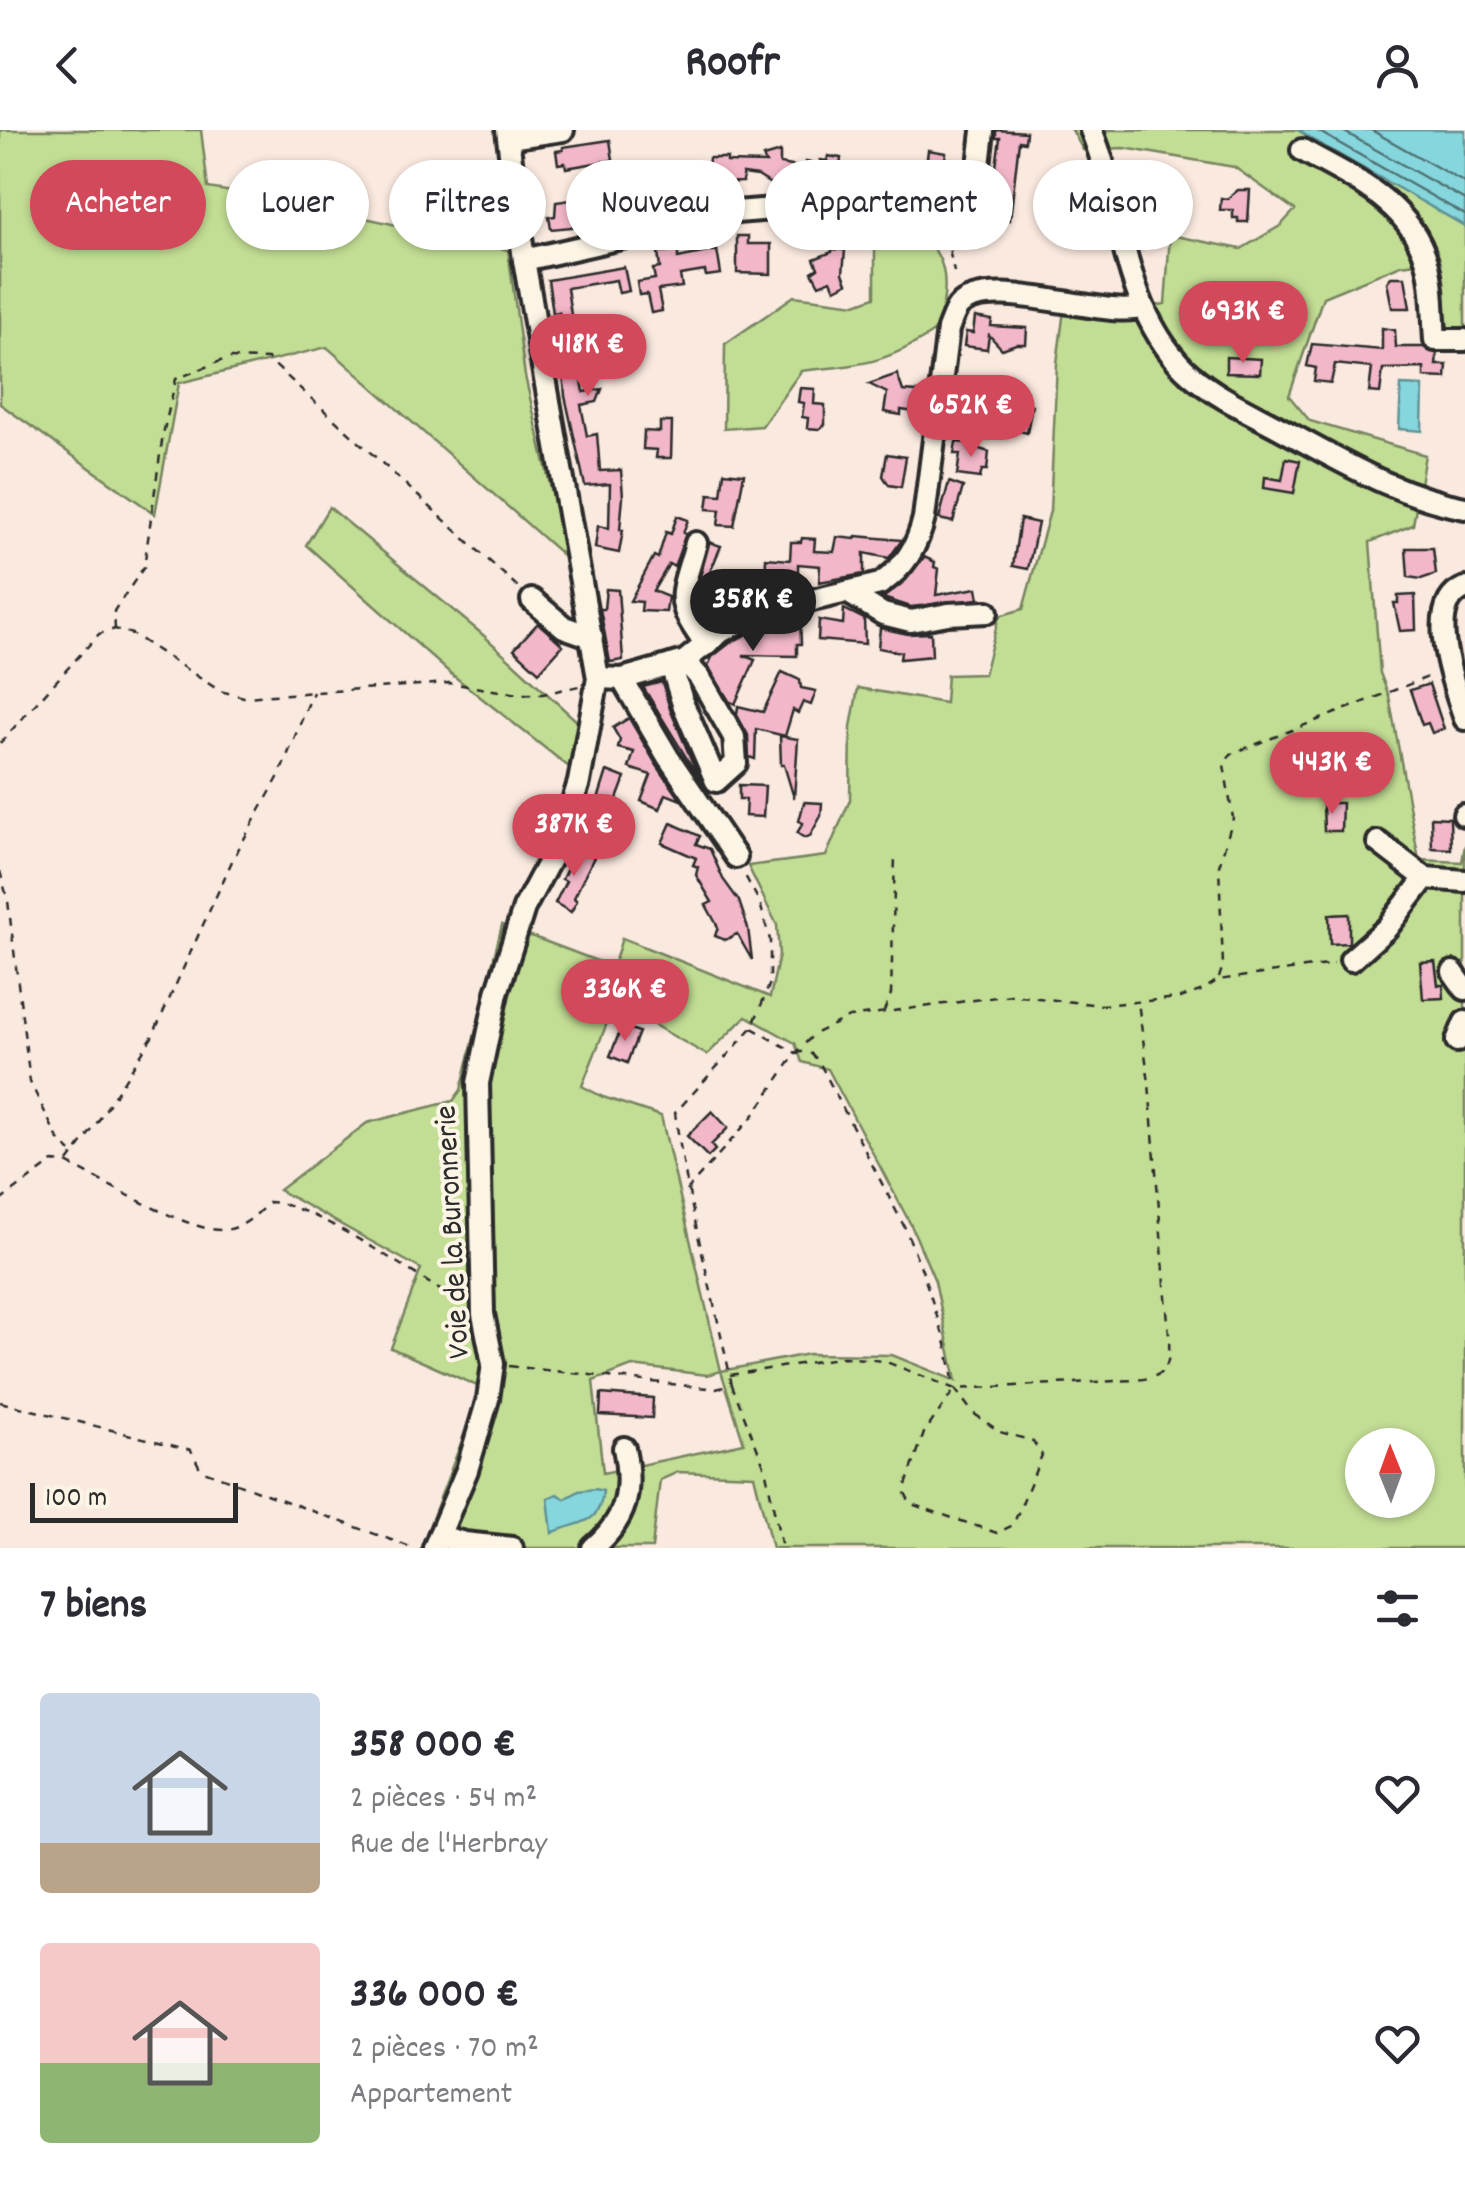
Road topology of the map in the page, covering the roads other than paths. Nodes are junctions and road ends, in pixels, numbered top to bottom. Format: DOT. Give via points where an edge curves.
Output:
graph roads {
  1 [pos="564,130"];
  2 [pos="1090,130"];
  3 [pos="983,132"];
  4 [pos="508,134"];
  5 [pos="1302,150"];
  6 [pos="524,260"];
  7 [pos="1143,307"];
  8 [pos="1465,340"];
  9 [pos="1465,508"];
  10 [pos="696,543"];
  11 [pos="1465,588"];
  12 [pos="848,592"];
  13 [pos="532,600"];
  14 [pos="987,612"];
  15 [pos="592,638"];
  16 [pos="706,645"];
  17 [pos="678,663"];
  18 [pos="598,678"];
  19 [pos="622,678"];
  20 [pos="1465,719"];
  21 [pos="716,780"];
  22 [pos="694,796"];
  23 [pos="1378,842"];
  24 [pos="736,857"];
  25 [pos="1425,878"];
  26 [pos="1465,881"];
  27 [pos="1352,960"];
  28 [pos="624,1448"];
  29 [pos="436,1542"];
  30 [pos="512,1548"];
  31 [pos="593,1548"];
  1 -- 4 [label="street"];
  2 -- 7 [label="street"];
  3 -- 6 [label="street" via="972,202 941,220 836,210 736,212"];
  4 -- 6 [label="street, Voie de la Buronnerie"];
  5 -- 8 [label="street" via="1388,199 1415,231 1428,264 1435,340"];
  6 -- 15 [label="street, Voie de la Buronnerie"];
  7 -- 9 [label="street" via="1169,352 1216,393 1384,485"];
  7 -- 12 [label="street" via="992,296 958,308 948,329 918,543 895,574"];
  10 -- 16 [label="street" via="681,600"];
  11 -- 20 [label="street" via="1447,602 1443,635"];
  12 -- 14 [label="street" via="911,622"];
  12 -- 16 [label="street" via="758,614"];
  13 -- 15 [label="street" via="564,628"];
  15 -- 18 [label="street, Voie de la Buronnerie"];
  16 -- 17 [label="street"];
  17 -- 19 [label="street"];
  17 -- 21 [label="street" via="683,704"];
  17 -- 21 [label="street" via="700,678 734,736 736,763"];
  18 -- 19 [label="street"];
  18 -- 29 [label="street, Voie de la Buronnerie" via="580,782 560,840 524,908 478,1083 483,1314 493,1364 467,1470"];
  19 -- 22 [label="street"];
  21 -- 22 [label="street"];
  22 -- 24 [label="street"];
  23 -- 25 [label="street"];
  25 -- 26 [label="street"];
  25 -- 27 [label="street"];
  28 -- 31 [label="street" via="627,1503"];
  29 -- 30 [label="street"];
}
